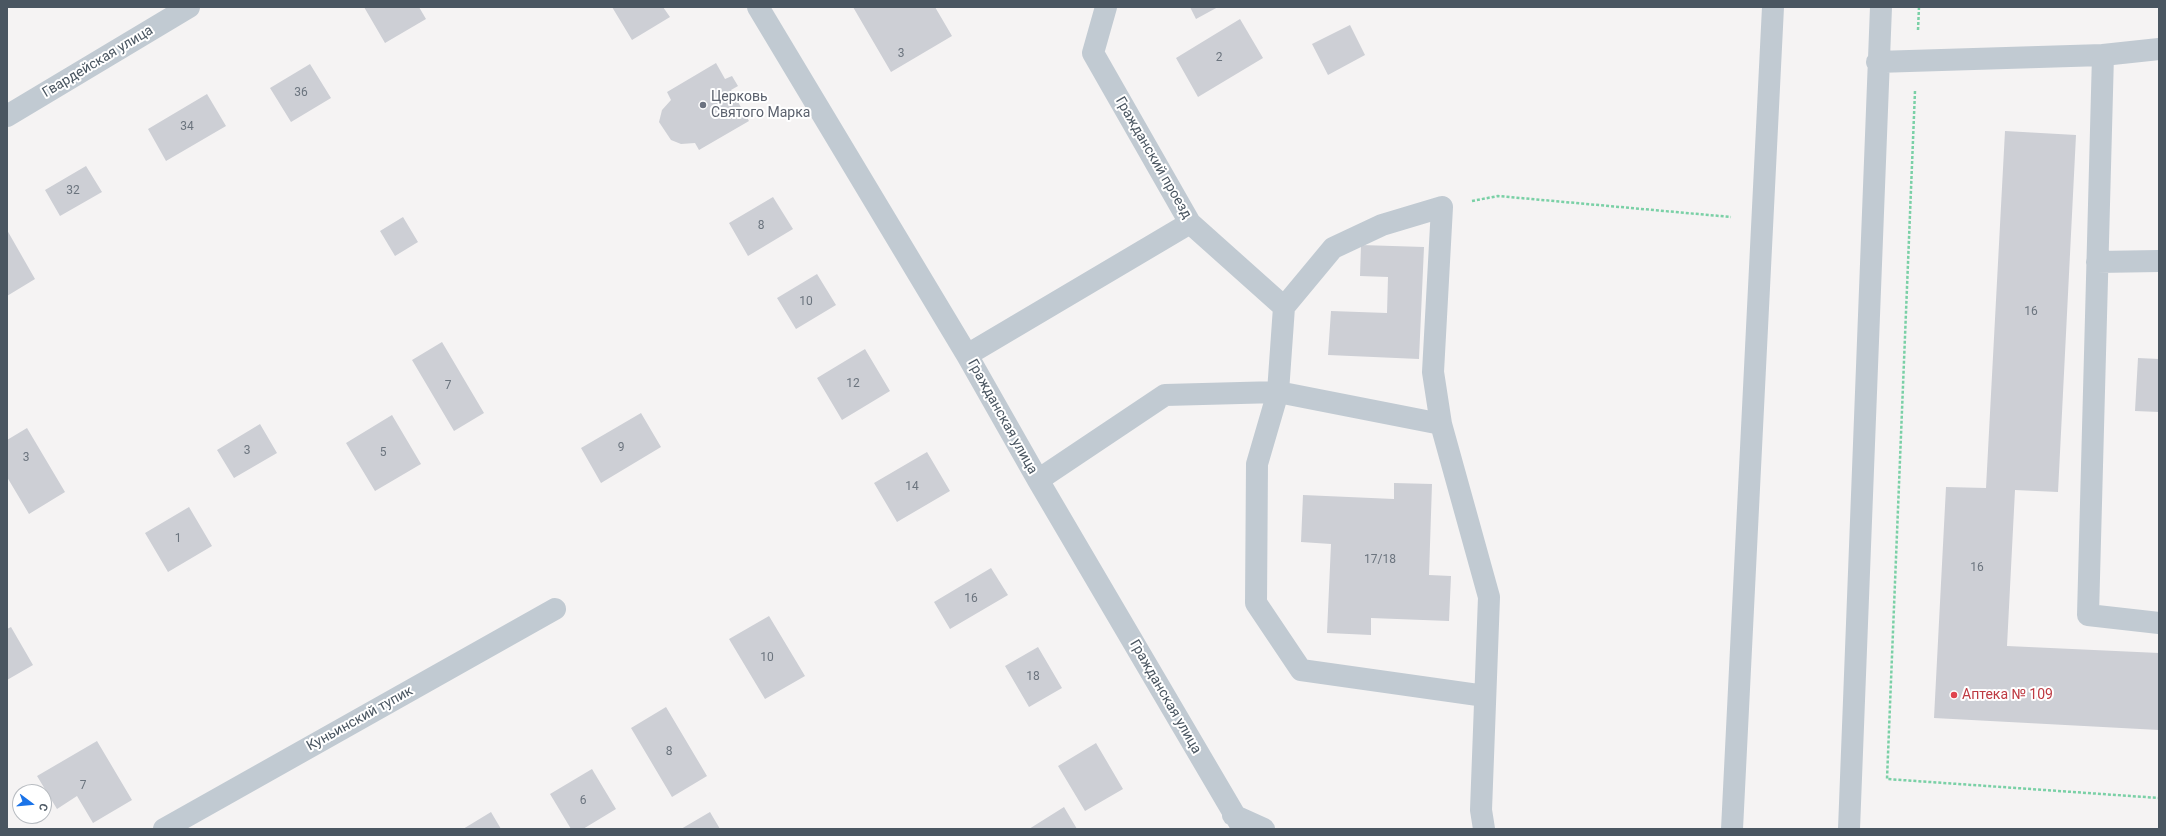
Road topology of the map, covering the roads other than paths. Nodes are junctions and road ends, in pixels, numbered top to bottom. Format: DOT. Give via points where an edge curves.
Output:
graph roads {
  1 [pos="189,7"];
  2 [pos="758,7"];
  3 [pos="1106,7"];
  4 [pos="1773,7"];
  5 [pos="1881,7"];
  6 [pos="2159,49"];
  7 [pos="2103,55"];
  8 [pos="1877,62"];
  9 [pos="7,116"];
  10 [pos="1190,223"];
  11 [pos="2159,261"];
  12 [pos="2097,262"];
  13 [pos="1284,308"];
  14 [pos="967,355"];
  15 [pos="1278,392"];
  16 [pos="1441,424"];
  17 [pos="1038,480"];
  18 [pos="555,609"];
  19 [pos="2159,623"];
  20 [pos="1485,696"];
  21 [pos="1238,822"];
  22 [pos="164,829"];
  23 [pos="1264,829"];
  24 [pos="1484,829"];
  25 [pos="1732,829"];
  26 [pos="1849,829"];
  1 -- 9 [label="street, Гвардейская улица"];
  2 -- 14 [label="street, Гражданская улица"];
  3 -- 10 [label="street, Гражданский проезд" via="1093,53"];
  4 -- 25 [label="street"];
  5 -- 8 [label="street"];
  6 -- 7 [label="street"];
  7 -- 8 [label="street"];
  7 -- 12 [label="street"];
  8 -- 26 [label="street"];
  10 -- 13 [label="street, Гражданский проезд"];
  10 -- 14 [label="street"];
  11 -- 12 [label="street"];
  12 -- 19 [label="street" via="2088,615"];
  13 -- 15 [label="street"];
  13 -- 16 [label="street" via="1333,248 1382,225 1442,207 1433,372"];
  14 -- 17 [label="street, Гражданская улица"];
  15 -- 16 [label="street"];
  15 -- 17 [label="street" via="1165,395"];
  15 -- 20 [label="street" via="1257,464 1256,603 1301,670"];
  16 -- 20 [label="street" via="1489,597"];
  17 -- 21 [label="street, Гражданская улица"];
  18 -- 22 [label="street, Куньинский тупик"];
  20 -- 24 [label="street" via="1481,810"];
  21 -- 23 [label="street"];
}
